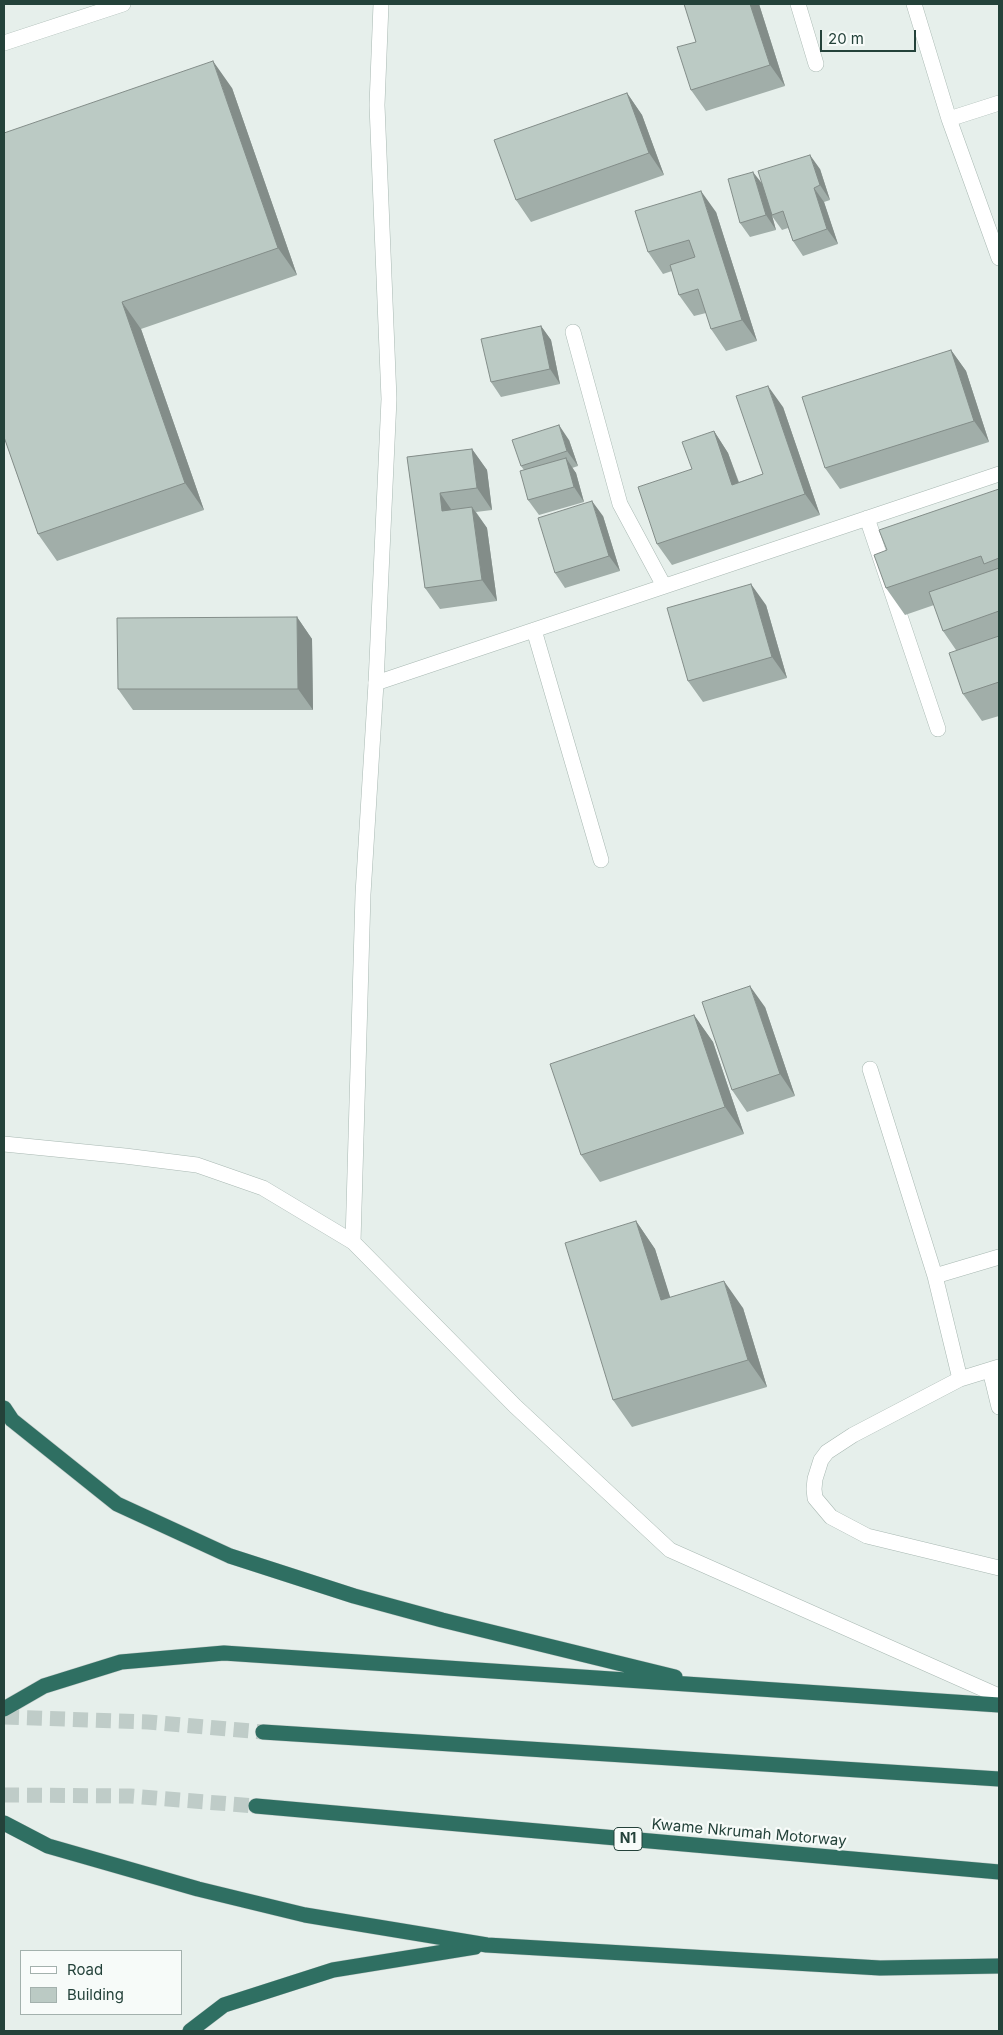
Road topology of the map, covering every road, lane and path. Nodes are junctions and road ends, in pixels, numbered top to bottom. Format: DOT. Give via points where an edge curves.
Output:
graph roads {
  1 [pos="123,4"];
  2 [pos="381,4"];
  3 [pos="798,4"];
  4 [pos="914,4"];
  5 [pos="4,43"];
  6 [pos="816,64"];
  7 [pos="999,103"];
  8 [pos="950,119"];
  9 [pos="999,258"];
  10 [pos="573,332"];
  11 [pos="999,474"];
  12 [pos="867,518"];
  13 [pos="664,586"];
  14 [pos="534,630"];
  15 [pos="376,683"];
  16 [pos="938,729"];
  17 [pos="600,860"];
  18 [pos="870,1069"];
  19 [pos="4,1144"];
  20 [pos="354,1242"];
  21 [pos="999,1257"];
  22 [pos="935,1276"];
  23 [pos="995,1369"];
  24 [pos="960,1379"];
  25 [pos="999,1407"];
  26 [pos="4,1408"];
  27 [pos="999,1568"];
  28 [pos="718,1687"];
  29 [pos="999,1696"];
  30 [pos="999,1705"];
  31 [pos="4,1709"];
  32 [pos="263,1732"];
  33 [pos="999,1779"];
  34 [pos="256,1806"];
  35 [pos="4,1823"];
  36 [pos="999,1872"];
  37 [pos="487,1946"];
  38 [pos="999,1966"];
  39 [pos="190,2031"];
  1 -- 5 [label="street"];
  2 -- 15 [label="street" via="377,105 389,399"];
  3 -- 6 [label="street"];
  4 -- 8 [label="street"];
  7 -- 8 [label="street"];
  8 -- 9 [label="street"];
  10 -- 13 [label="street" via="620,504"];
  11 -- 12 [label="street"];
  12 -- 13 [label="street"];
  12 -- 16 [label="street"];
  13 -- 14 [label="street"];
  14 -- 15 [label="street"];
  14 -- 17 [label="street"];
  15 -- 20 [label="street" via="363,894"];
  18 -- 22 [label="street"];
  19 -- 20 [label="street" via="197,1165 263,1188"];
  20 -- 29 [label="street" via="515,1406 670,1550"];
  21 -- 22 [label="street"];
  22 -- 24 [label="street"];
  23 -- 24 [label="street"];
  23 -- 25 [label="street"];
  24 -- 27 [label="street" via="891,1414 827,1452 815,1479 815,1498 831,1517 866,1536"];
  26 -- 28 [label="highway" via="12,1420 118,1504 230,1556 442,1620"];
  28 -- 30 [label="highway"];
  28 -- 31 [label="highway" via="224,1653 122,1662 44,1686"];
  32 -- 33 [label="highway"];
  34 -- 36 [label="highway, Kwame Nkrumah Motorway / N1"];
  35 -- 37 [label="highway" via="48,1846 198,1889 305,1914"];
  37 -- 38 [label="highway" via="880,1968"];
  37 -- 39 [label="highway" via="333,1970 224,2006"];
}
